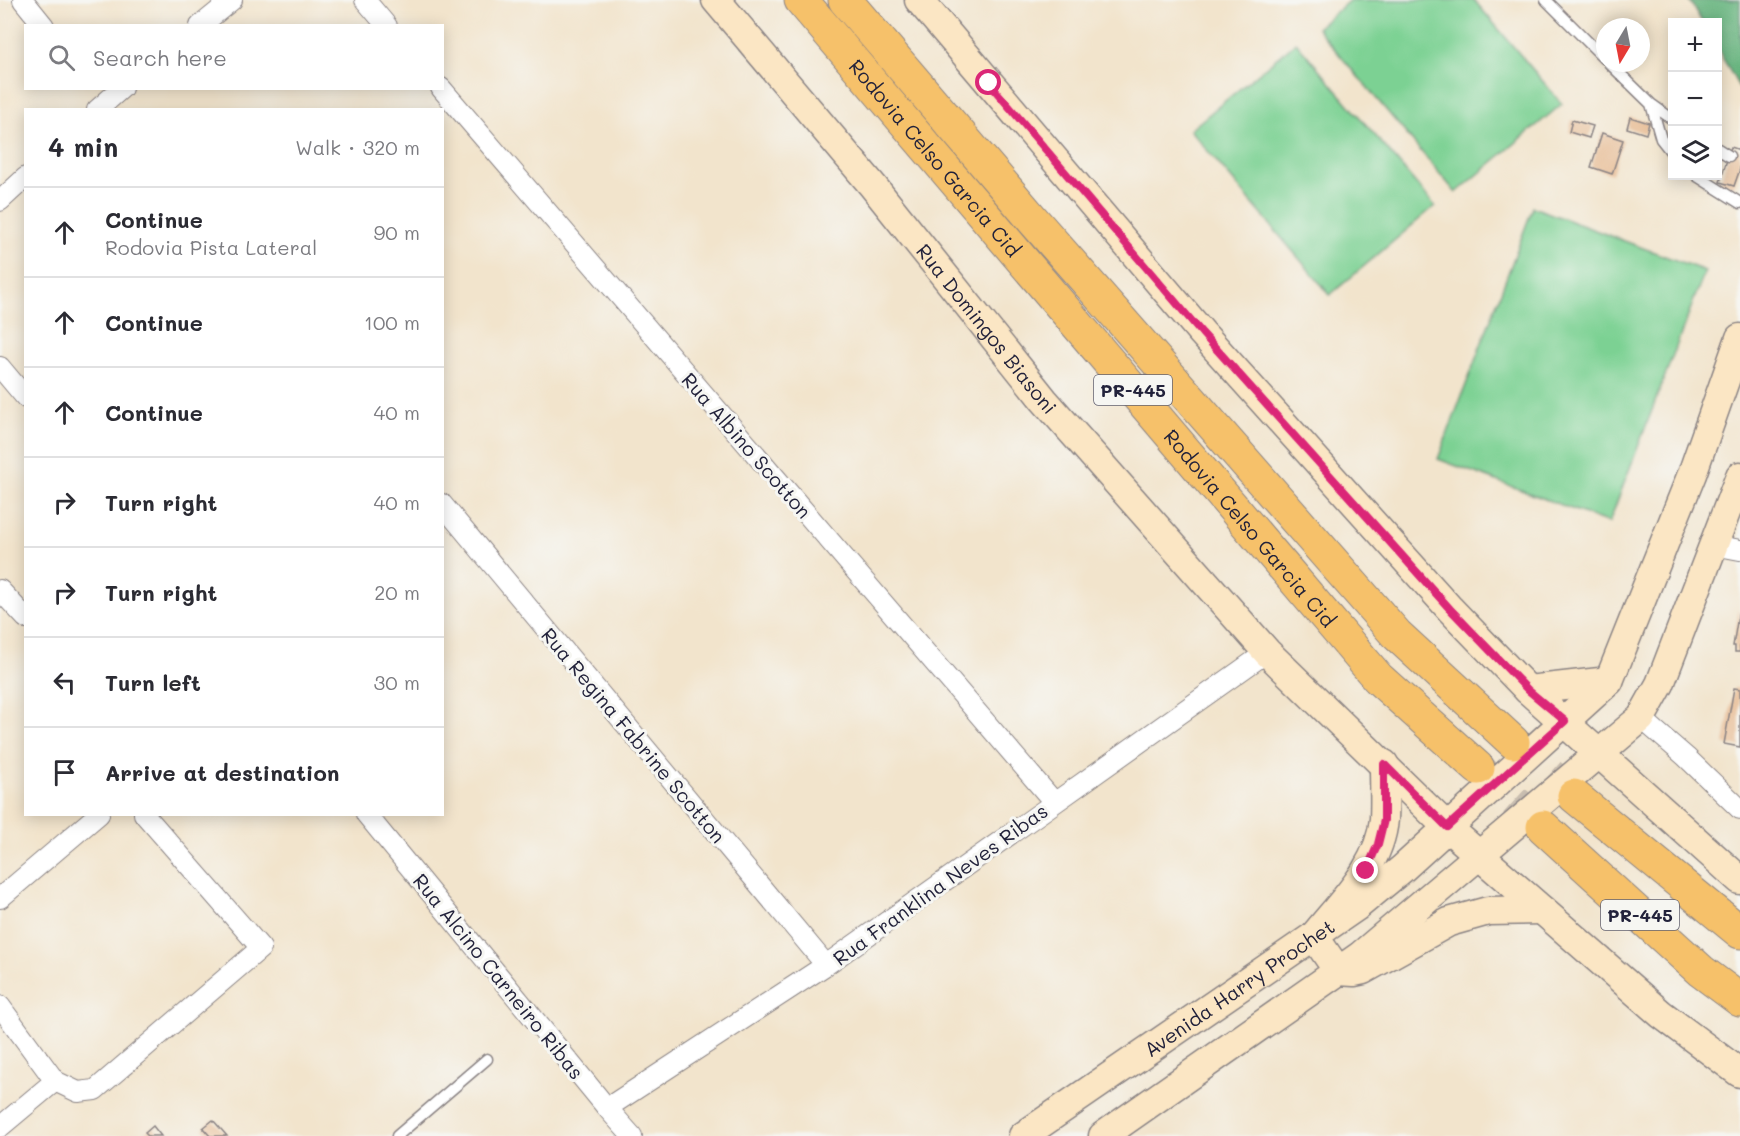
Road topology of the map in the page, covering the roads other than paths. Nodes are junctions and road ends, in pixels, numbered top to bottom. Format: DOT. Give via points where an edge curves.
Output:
graph roads {
  1 [pos="23,0"];
  2 [pos="232,0"];
  3 [pos="365,0"];
  4 [pos="716,0"];
  5 [pos="801,0"];
  6 [pos="845,0"];
  7 [pos="919,0"];
  8 [pos="1546,0"];
  9 [pos="42,24"];
  10 [pos="202,24"];
  11 [pos="385,24"];
  12 [pos="1596,49"];
  13 [pos="1619,72"];
  14 [pos="443,90"];
  15 [pos="1651,104"];
  16 [pos="1668,115"];
  17 [pos="1668,148"];
  18 [pos="1722,152"];
  19 [pos="1728,156"];
  20 [pos="24,179"];
  21 [pos="1703,180"];
  22 [pos="0,201"];
  23 [pos="1740,203"];
  24 [pos="1740,338"];
  25 [pos="0,367"];
  26 [pos="24,396"];
  27 [pos="1740,476"];
  28 [pos="444,506"];
  29 [pos="1727,547"];
  30 [pos="0,590"];
  31 [pos="24,616"];
  32 [pos="1267,652"];
  33 [pos="1609,681"];
  34 [pos="1528,690"];
  35 [pos="1641,718"];
  36 [pos="1565,721"];
  37 [pos="1513,742"];
  38 [pos="1599,753"];
  39 [pos="1384,764"];
  40 [pos="1478,768"];
  41 [pos="1574,796"];
  42 [pos="1054,802"];
  43 [pos="1740,809"];
  44 [pos="97,816"];
  45 [pos="146,816"];
  46 [pos="368,816"];
  47 [pos="1447,827"];
  48 [pos="1544,827"];
  49 [pos="1479,855"];
  50 [pos="1740,880"];
  51 [pos="0,898"];
  52 [pos="1542,910"];
  53 [pos="1740,932"];
  54 [pos="1314,936"];
  55 [pos="826,965"];
  56 [pos="1338,971"];
  57 [pos="1740,1000"];
  58 [pos="0,1006"];
  59 [pos="487,1059"];
  60 [pos="1740,1073"];
  61 [pos="55,1081"];
  62 [pos="607,1108"];
  63 [pos="0,1127"];
  64 [pos="397,1136"];
  65 [pos="632,1136"];
  66 [pos="1023,1136"];
  67 [pos="1103,1136"];
  1 -- 9 [label="street"];
  2 -- 10 [label="street"];
  3 -- 11 [label="street"];
  4 -- 32 [label="main road, Rua Domingos Biasoni" via="873,186 1044,400"];
  5 -- 40 [label="highway, Rodovia Celso Garcia Cid / PR-445" via="1378,678"];
  6 -- 37 [label="highway, Rodovia Celso Garcia Cid / PR-445" via="1396,634"];
  7 -- 34 [label="main road" via="1202,333"];
  8 -- 12 [label="lane"];
  13 -- 15 [label="lane"];
  14 -- 42 [label="street, Rua Albino Scotton"];
  15 -- 16 [label="lane"];
  15 -- 17 [label="lane" via="1661,139"];
  18 -- 19 [label="lane"];
  20 -- 22 [label="street"];
  21 -- 23 [label="lane"];
  24 -- 33 [label="main road" via="1688,485"];
  25 -- 26 [label="street"];
  27 -- 29 [label="main road"];
  28 -- 55 [label="street, Rua Regina Fabrine Scotton"];
  29 -- 35 [label="main road"];
  30 -- 31 [label="street"];
  32 -- 39 [label="main road, PR-445"];
  32 -- 42 [label="street, Rua Franklina Neves Ribas"];
  33 -- 34 [label="main road"];
  33 -- 36 [label="main road, Avenida Harry Prochet"];
  34 -- 36 [label="main road"];
  35 -- 38 [label="main road"];
  35 -- 43 [label="street"];
  36 -- 38 [label="main road"];
  36 -- 47 [label="main road, Avenida Harry Prochet"];
  38 -- 49 [label="main road"];
  38 -- 50 [label="main road"];
  39 -- 47 [label="main road, PR-445"];
  39 -- 54 [label="main road" via="1384,820 1378,844 1366,871"];
  41 -- 53 [label="highway, PR-445"];
  42 -- 55 [label="street, Rua Franklina Neves Ribas"];
  44 -- 51 [label="street"];
  45 -- 61 [label="street" via="261,948 95,1090 78,1092"];
  46 -- 62 [label="street, Rua Alcino Carneiro Ribas"];
  47 -- 49 [label="main road, PR-445"];
  47 -- 54 [label="main road, Avenida Harry Prochet" via="1374,892"];
  48 -- 57 [label="highway, PR-445" via="1701,971"];
  49 -- 52 [label="main road, PR-445"];
  49 -- 56 [label="main road"];
  52 -- 56 [label="main road" via="1488,911 1449,922 1364,970"];
  52 -- 60 [label="main road, PR-445" via="1661,1014"];
  54 -- 56 [label="main road"];
  54 -- 66 [label="main road, Avenida Harry Prochet"];
  55 -- 62 [label="street, Rua Franklina Neves Ribas"];
  56 -- 67 [label="main road"];
  58 -- 61 [label="street"];
  59 -- 64 [label="lane"];
  61 -- 63 [label="street"];
  62 -- 65 [label="street, Rua Alcino Carneiro Ribas"];
}
